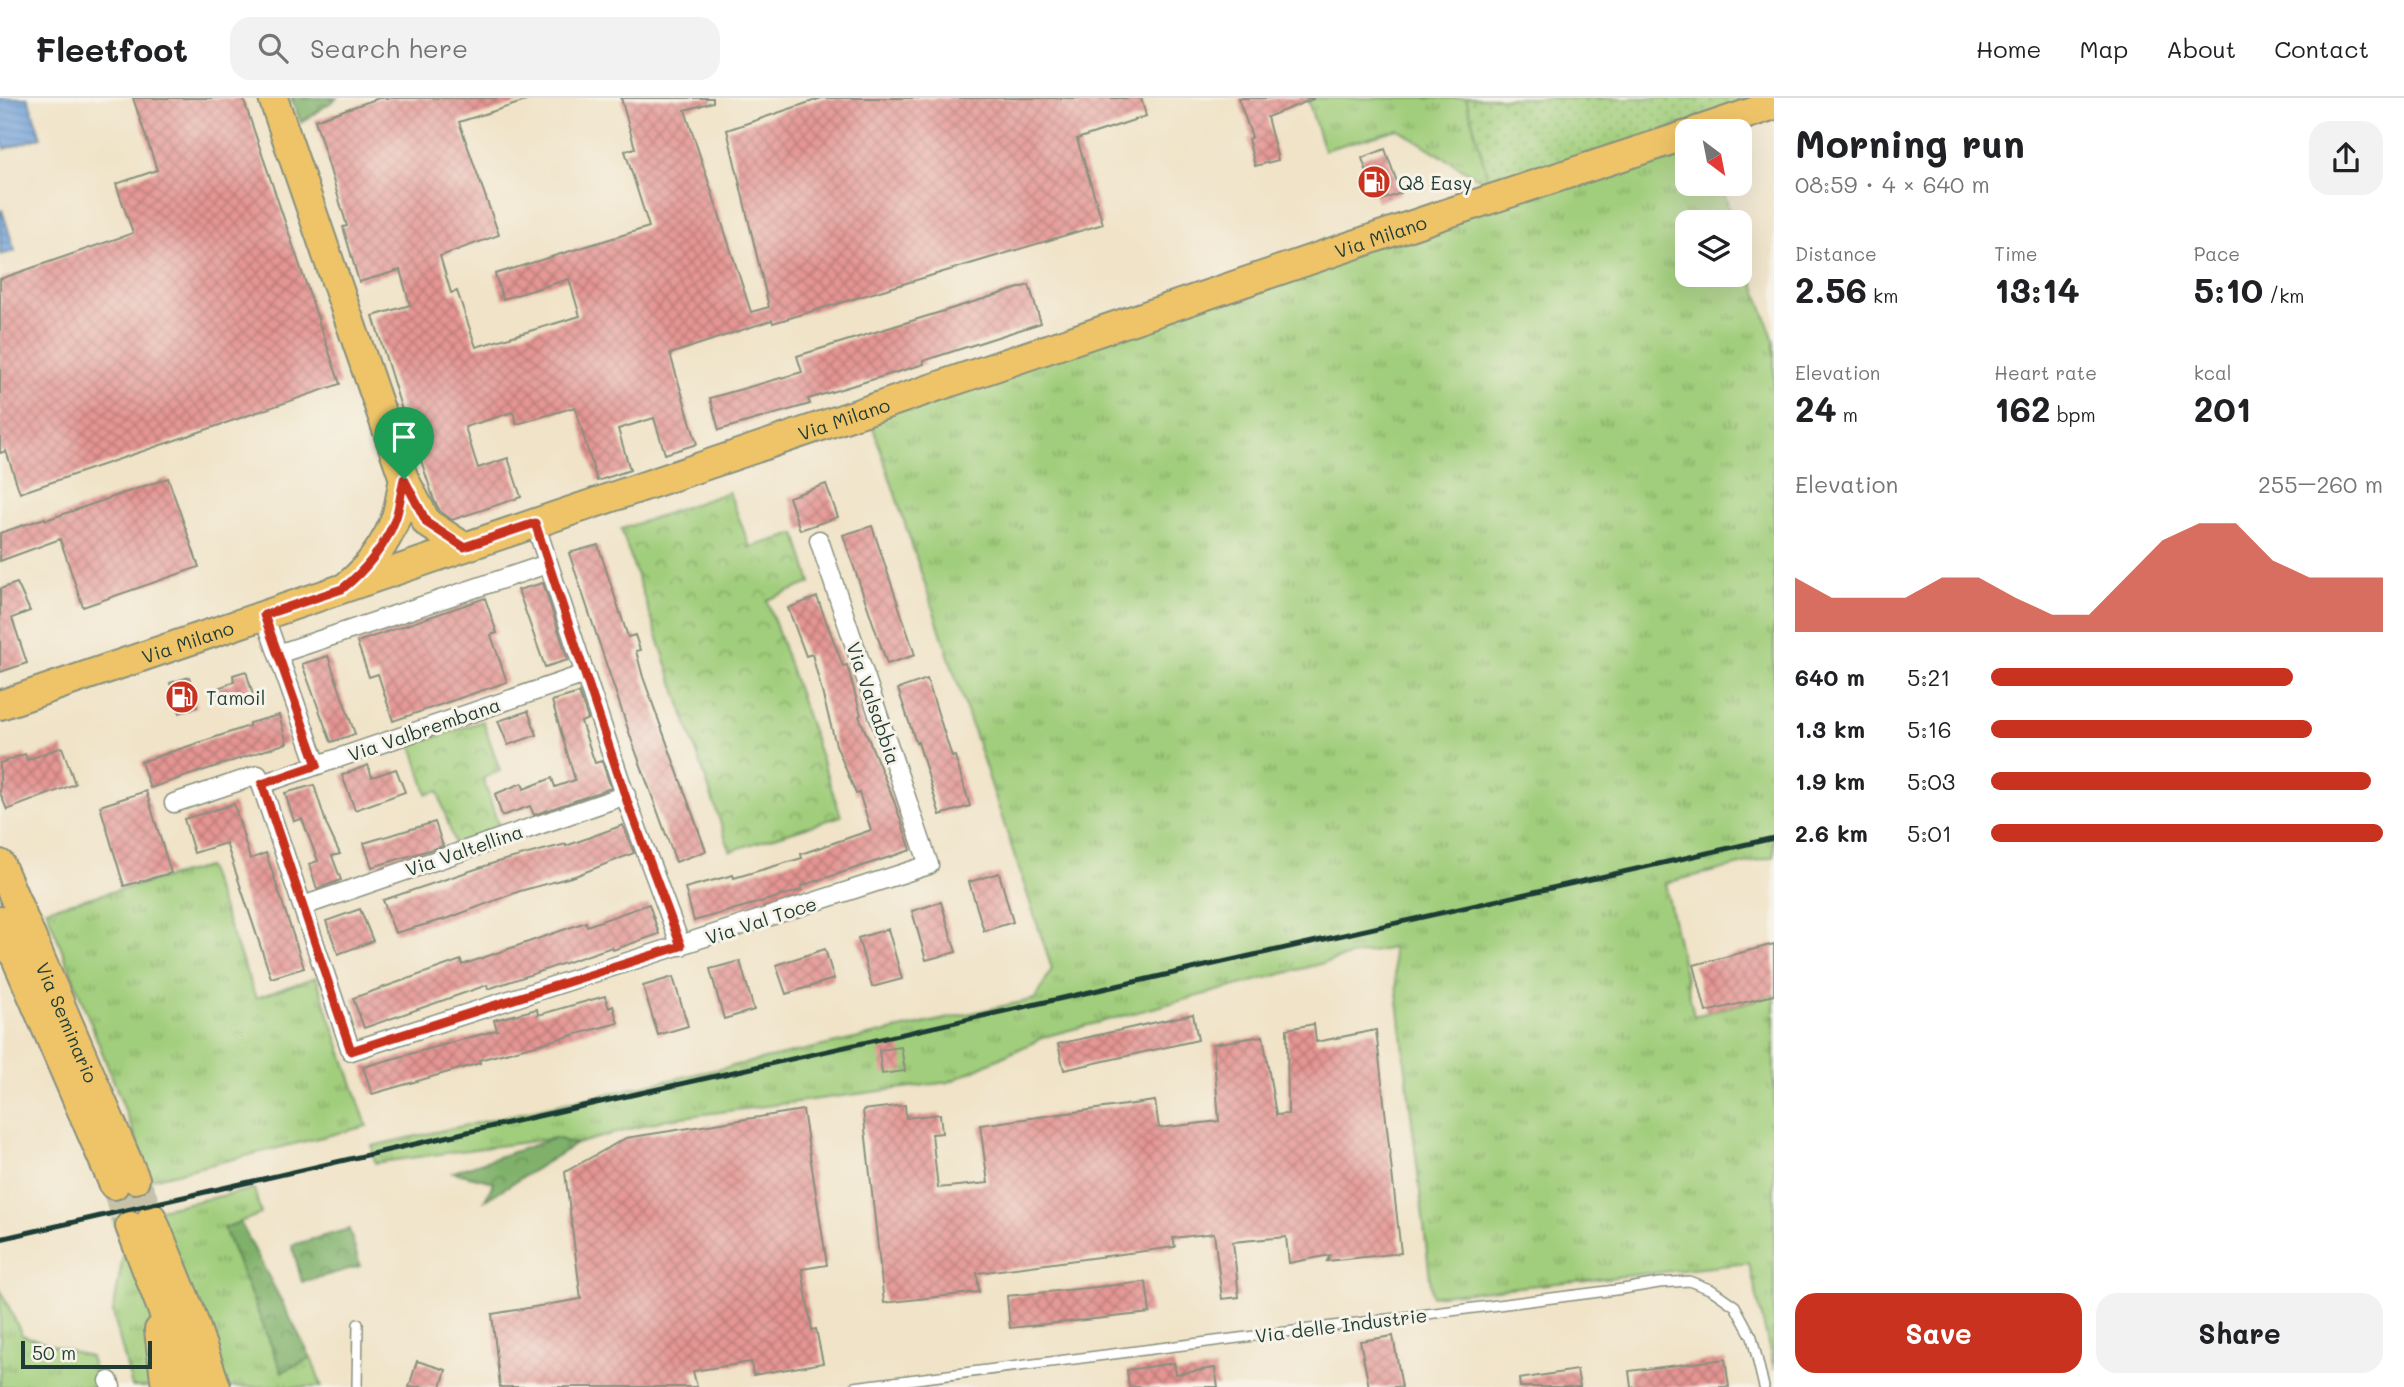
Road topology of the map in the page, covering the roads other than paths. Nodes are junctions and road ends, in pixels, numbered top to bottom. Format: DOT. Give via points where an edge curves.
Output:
graph roads {
  1 [pos="272,98"];
  2 [pos="1774,105"];
  3 [pos="1733,119"];
  4 [pos="1675,139"];
  5 [pos="404,479"];
  6 [pos="396,518"];
  7 [pos="427,523"];
  8 [pos="535,523"];
  9 [pos="819,540"];
  10 [pos="464,547"];
  11 [pos="425,561"];
  12 [pos="547,564"];
  13 [pos="342,589"];
  14 [pos="264,615"];
  15 [pos="278,654"];
  16 [pos="586,674"];
  17 [pos="0,705"];
  18 [pos="317,765"];
  19 [pos="262,784"];
  20 [pos="626,795"];
  21 [pos="174,803"];
  22 [pos="0,864"];
  23 [pos="929,865"];
  24 [pos="303,906"];
  25 [pos="0,921"];
  26 [pos="681,946"];
  27 [pos="153,1282"];
  28 [pos="190,1311"];
  29 [pos="358,1324"];
  30 [pos="166,1387"];
  31 [pos="192,1387"];
  32 [pos="216,1387"];
  33 [pos="228,1387"];
  34 [pos="357,1387"];
  35 [pos="854,1387"];
  36 [pos="1764,1387"];
  1 -- 5 [label="main road"];
  2 -- 3 [label="main road"];
  4 -- 8 [label="main road, Via Milano"];
  5 -- 6 [label="main road"];
  5 -- 7 [label="main road"];
  6 -- 11 [label="main road" via="402,541"];
  6 -- 13 [label="main road" via="372,559"];
  7 -- 10 [label="main road"];
  7 -- 11 [label="main road"];
  8 -- 10 [label="main road, Via Milano"];
  8 -- 12 [label="street"];
  9 -- 23 [label="street, Via Valsabbia"];
  10 -- 11 [label="main road, Via Milano"];
  11 -- 13 [label="main road, Via Milano"];
  12 -- 15 [label="street"];
  12 -- 16 [label="street"];
  13 -- 14 [label="main road, Via Milano"];
  14 -- 15 [label="street"];
  14 -- 17 [label="main road, Via Milano"];
  15 -- 18 [label="street"];
  16 -- 18 [label="street, Via Valbrembana"];
  16 -- 20 [label="street"];
  18 -- 19 [label="street, Via Valbrembana"];
  19 -- 21 [label="street" via="258,775"];
  19 -- 24 [label="street"];
  20 -- 24 [label="street, Via Valtellina"];
  20 -- 26 [label="street"];
  22 -- 25 [label="main road, Via Seminario" via="125,1182"];
  23 -- 26 [label="street, Via Val Toce"];
  24 -- 26 [label="street, Via Val Toce" via="351,1051"];
  27 -- 28 [label="main road" via="141,1222"];
  27 -- 30 [label="main road"];
  27 -- 31 [label="main road"];
  28 -- 32 [label="main road"];
  28 -- 33 [label="main road"];
  29 -- 34 [label="lane"];
  35 -- 36 [label="lane, Via delle Industrie" via="1689,1281 1735,1306 1752,1337"];
}
